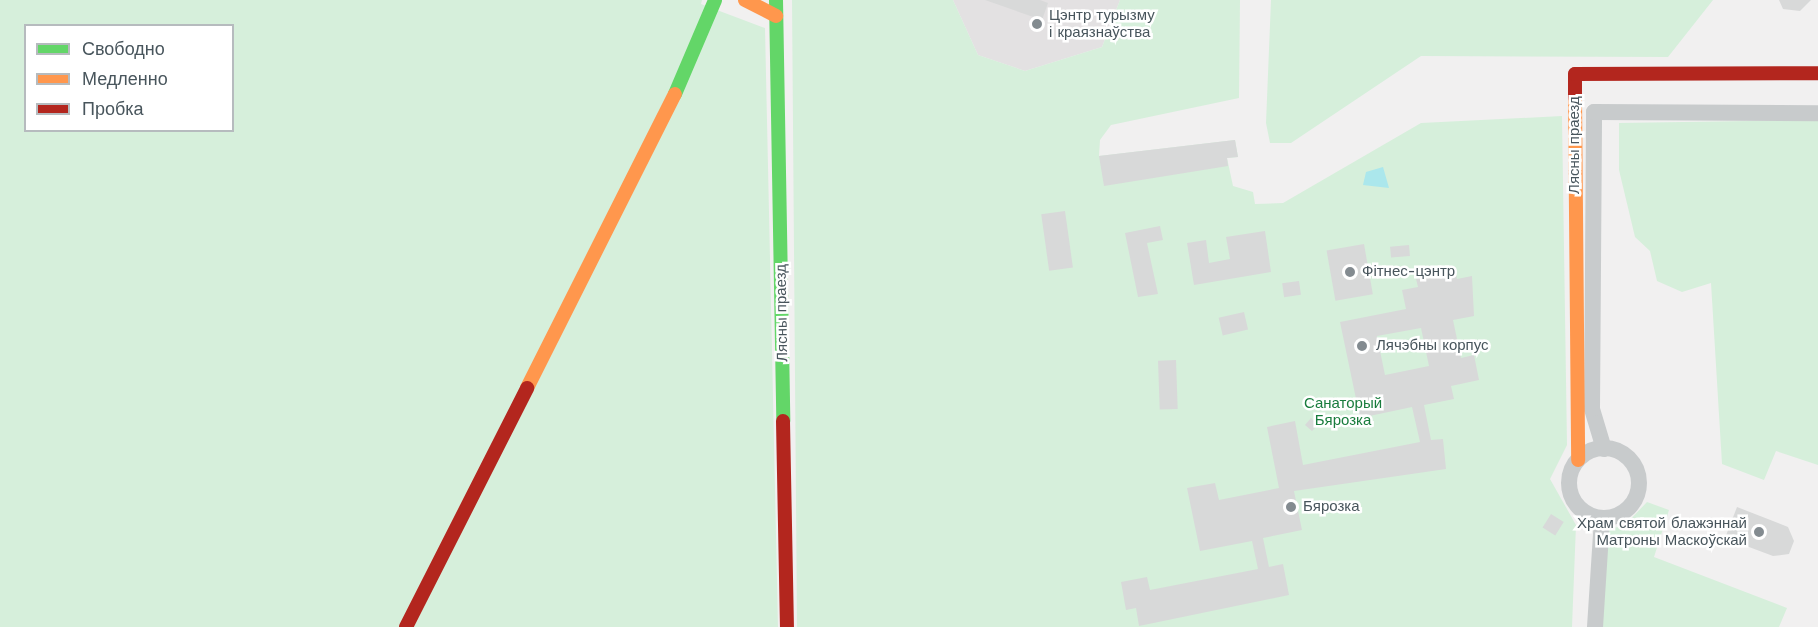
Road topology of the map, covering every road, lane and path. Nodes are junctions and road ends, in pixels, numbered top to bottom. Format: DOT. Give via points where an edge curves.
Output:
graph roads {
  1 [pos="715,0"];
  2 [pos="745,0"];
  3 [pos="776,0"];
  4 [pos="776,16"];
  5 [pos="1818,73"];
  6 [pos="1818,113"];
  7 [pos="1604,449"];
  8 [pos="1578,460"];
  9 [pos="1602,518"];
  10 [pos="406,627"];
  11 [pos="787,627"];
  12 [pos="1595,627"];
  1 -- 10 [label="street" via="667,113"];
  2 -- 4 [label="street"];
  3 -- 4 [label="street, Лясны праезд"];
  4 -- 11 [label="street, Лясны праезд"];
  5 -- 8 [label="street, Лясны праезд" via="1575,74"];
  6 -- 7 [label="street, Лясны праезд" via="1594,112 1592,409"];
  7 -- 8 [label="street"];
  7 -- 9 [label="street" via="1632,463 1639,484 1632,505"];
  8 -- 9 [label="street, Лясны праезд" via="1570,477 1572,496 1584,512"];
  9 -- 12 [label="street"];
}
